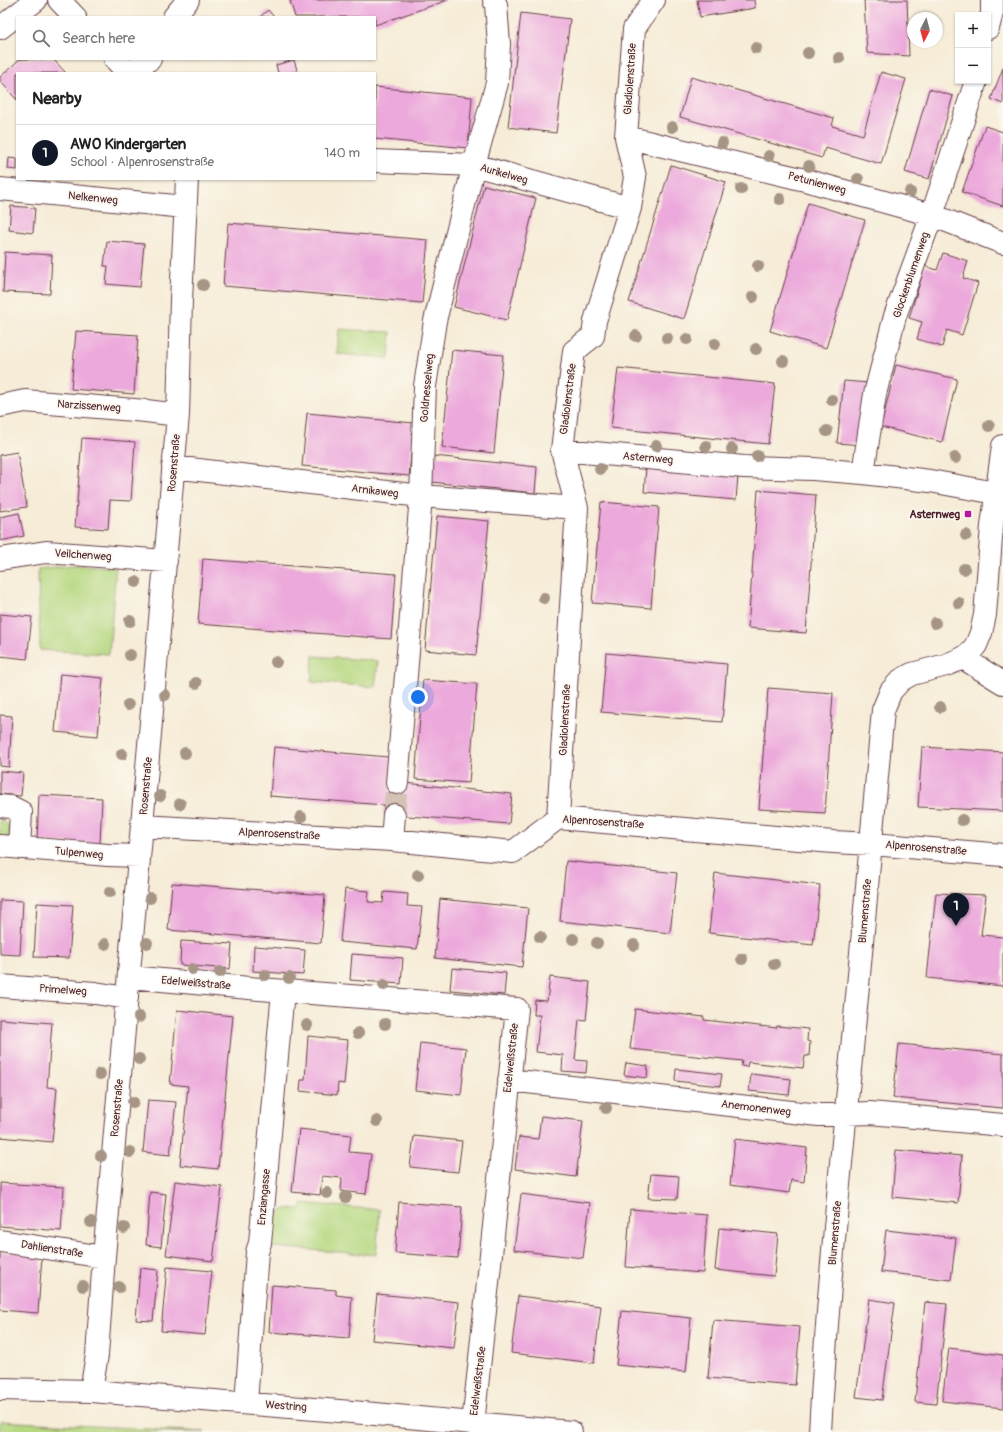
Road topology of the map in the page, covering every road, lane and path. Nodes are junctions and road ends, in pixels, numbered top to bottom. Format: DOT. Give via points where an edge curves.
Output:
graph roads {
  1 [pos="36,0"];
  2 [pos="60,0"];
  3 [pos="188,0"];
  4 [pos="494,0"];
  5 [pos="654,0"];
  6 [pos="992,0"];
  7 [pos="75,16"];
  8 [pos="175,16"];
  9 [pos="991,17"];
  10 [pos="0,28"];
  11 [pos="116,60"];
  12 [pos="148,60"];
  13 [pos="128,72"];
  14 [pos="130,72"];
  15 [pos="975,84"];
  16 [pos="626,137"];
  17 [pos="376,161"];
  18 [pos="474,165"];
  19 [pos="187,180"];
  20 [pos="0,189"];
  21 [pos="185,207"];
  22 [pos="630,208"];
  23 [pos="932,215"];
  24 [pos="1003,243"];
  25 [pos="0,406"];
  26 [pos="178,415"];
  27 [pos="1003,446"];
  28 [pos="562,450"];
  29 [pos="173,467"];
  30 [pos="863,473"];
  31 [pos="996,492"];
  32 [pos="421,496"];
  33 [pos="577,508"];
  34 [pos="0,559"];
  35 [pos="166,561"];
  36 [pos="963,658"];
  37 [pos="1003,683"];
  38 [pos="397,783"];
  39 [pos="0,806"];
  40 [pos="394,815"];
  41 [pos="558,818"];
  42 [pos="142,826"];
  43 [pos="392,840"];
  44 [pos="872,844"];
  45 [pos="10,847"];
  46 [pos="1003,855"];
  47 [pos="139,856"];
  48 [pos="0,986"];
  49 [pos="128,987"];
  50 [pos="283,990"];
  51 [pos="509,1080"];
  52 [pos="845,1113"];
  53 [pos="1003,1125"];
  54 [pos="0,1240"];
  55 [pos="104,1257"];
  56 [pos="0,1389"];
  57 [pos="91,1391"];
  58 [pos="246,1403"];
  59 [pos="473,1424"];
  60 [pos="570,1432"];
  61 [pos="820,1432"];
  1 -- 10 [label="street"];
  2 -- 7 [label="street"];
  3 -- 8 [label="street"];
  4 -- 18 [label="street, Goldnesselweg" via="499,44 497,83"];
  5 -- 16 [label="street, Gladiolenstraße" via="634,29"];
  6 -- 9 [label="street"];
  11 -- 13 [label="street"];
  12 -- 14 [label="street"];
  15 -- 23 [label="street, Glockenblumenweg"];
  16 -- 22 [label="street, Gladiolenstraße" via="635,177"];
  16 -- 23 [label="street, Petunienweg" via="801,178"];
  17 -- 18 [label="street, Aurikelweg"];
  18 -- 22 [label="street, Aurikelweg"];
  18 -- 32 [label="street, Goldnesselweg" via="435,321 425,386"];
  19 -- 21 [label="street, Rosenstraße"];
  20 -- 21 [label="street, Nelkenweg"];
  21 -- 26 [label="street, Rosenstraße"];
  22 -- 28 [label="street, Gladiolenstraße" via="595,321 593,336 574,351"];
  23 -- 24 [label="street, Petunienweg"];
  23 -- 30 [label="street, Glockenblumenweg" via="895,316 875,394"];
  25 -- 26 [label="street, Narzissenweg" via="25,401 146,410"];
  26 -- 29 [label="street, Rosenstraße"];
  27 -- 31 [label="street, Blumenstraße"];
  28 -- 30 [label="street, Asternweg" via="744,467"];
  28 -- 33 [label="street, Gladiolenstraße"];
  29 -- 32 [label="street, Arnikaweg"];
  29 -- 35 [label="street, Rosenstraße"];
  30 -- 31 [label="street, Asternweg"];
  31 -- 36 [label="street, Blumenstraße" via="985,615 976,645"];
  32 -- 33 [label="street, Arnikaweg"];
  32 -- 38 [label="street, Goldnesselweg"];
  33 -- 41 [label="street, Gladiolenstraße"];
  34 -- 35 [label="street, Veilchenweg" via="46,552"];
  35 -- 42 [label="street, Rosenstraße"];
  36 -- 37 [label="street"];
  36 -- 44 [label="street, Blumenstraße" via="912,674 901,680 891,691 883,710"];
  39 -- 45 [label="street, Tulpenweg" via="11,807 21,812"];
  40 -- 43 [label="street"];
  41 -- 43 [label="street, Alpenrosenstraße" via="513,852"];
  41 -- 44 [label="street, Alpenrosenstraße"];
  42 -- 43 [label="street, Alpenrosenstraße"];
  42 -- 47 [label="street, Rosenstraße"];
  44 -- 46 [label="street, Alpenrosenstraße"];
  44 -- 52 [label="street, Blumenstraße"];
  45 -- 47 [label="street, Tulpenweg"];
  47 -- 49 [label="street, Rosenstraße"];
  48 -- 49 [label="street, Primelweg" via="95,993"];
  49 -- 50 [label="street, Edelweißstraße"];
  49 -- 55 [label="street, Rosenstraße"];
  50 -- 51 [label="street, Edelweißstraße" via="517,1009"];
  50 -- 58 [label="street, Enziangasse" via="260,1243 257,1252"];
  51 -- 52 [label="street, Anemonenweg" via="819,1115"];
  51 -- 59 [label="street, Edelweißstraße"];
  52 -- 53 [label="street, Anemonenweg"];
  52 -- 61 [label="street, Blumenstraße"];
  54 -- 55 [label="street, Dahlienstraße"];
  55 -- 57 [label="street, Rosenstraße" via="97,1355"];
  56 -- 57 [label="street, Westring"];
  57 -- 58 [label="street, Westring"];
  58 -- 59 [label="street, Westring"];
  59 -- 60 [label="street, Westring"];
}
